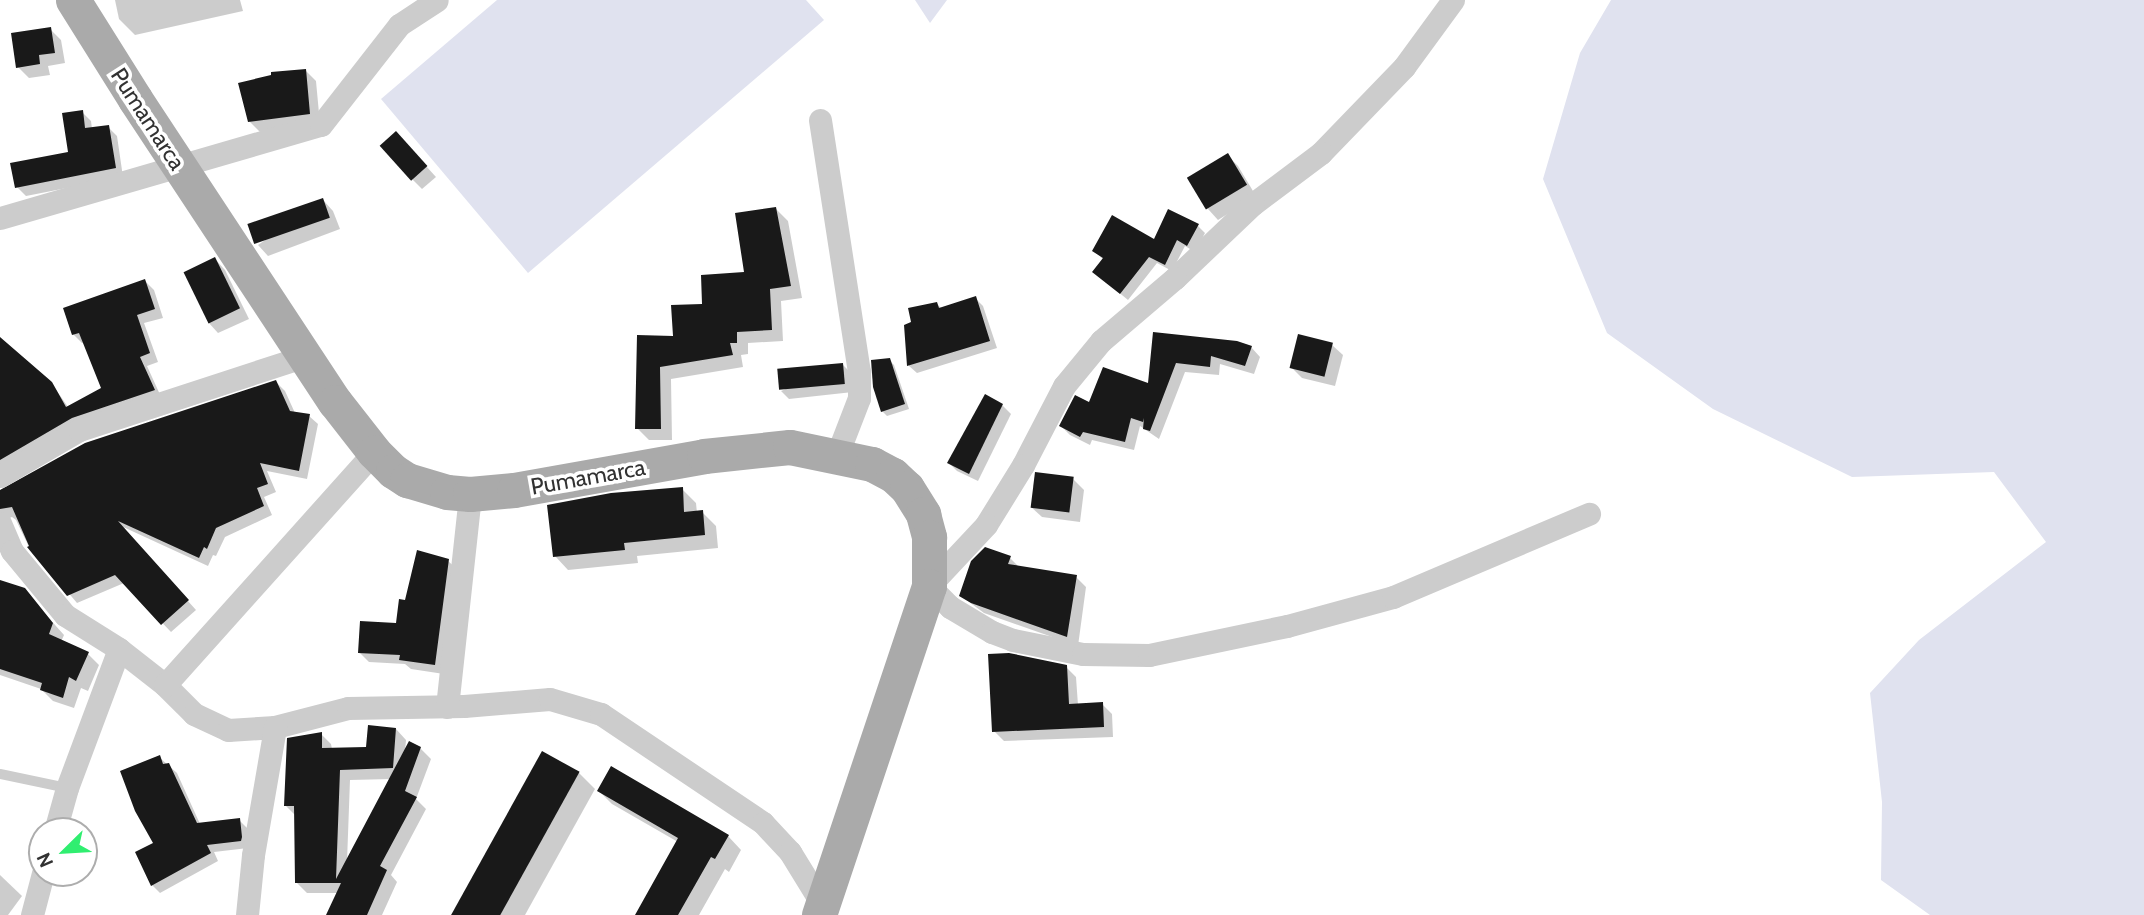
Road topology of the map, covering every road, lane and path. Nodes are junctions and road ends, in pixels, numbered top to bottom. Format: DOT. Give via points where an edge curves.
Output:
graph roads {
  1 [pos="73,0"];
  2 [pos="437,0"];
  3 [pos="1453,0"];
  4 [pos="820,120"];
  5 [pos="180,168"];
  6 [pos="0,218"];
  7 [pos="305,356"];
  8 [pos="374,452"];
  9 [pos="837,455"];
  10 [pos="0,476"];
  11 [pos="470,494"];
  12 [pos="1590,513"];
  13 [pos="0,523"];
  14 [pos="929,586"];
  15 [pos="119,649"];
  16 [pos="165,685"];
  17 [pos="447,707"];
  18 [pos="275,727"];
  19 [pos="0,774"];
  20 [pos="67,788"];
  21 [pos="59,817"];
  22 [pos="39,887"];
  23 [pos="820,910"];
  24 [pos="32,915"];
  25 [pos="247,915"];
  1 -- 5 [label="main road, Pumamarca"];
  2 -- 5 [label="street" via="400,25 321,125"];
  3 -- 14 [label="street" via="1404,67 1321,153 1253,204 1101,341 1064,386 986,525"];
  4 -- 9 [label="street" via="859,372 859,398"];
  5 -- 6 [label="street"];
  5 -- 7 [label="main road, Pumamarca"];
  7 -- 8 [label="main road, Pumamarca"];
  7 -- 10 [label="street" via="79,430"];
  8 -- 11 [label="main road, Pumamarca" via="407,480"];
  8 -- 16 [label="street"];
  9 -- 11 [label="main road, Pumamarca" via="790,447 704,456"];
  9 -- 14 [label="main road, Pumamarca" via="872,464 907,488 923,514 929,537"];
  11 -- 17 [label="street"];
  12 -- 14 [label="street" via="1393,597 1287,626 1149,655 1083,654 1013,640 950,607"];
  13 -- 15 [label="street, Pumamarca" via="12,551 65,615"];
  14 -- 23 [label="main road, Pumamarca"];
  15 -- 16 [label="street, Pumamarca"];
  15 -- 20 [label="street"];
  16 -- 18 [label="street, Pumamarca" via="194,714 228,730"];
  17 -- 18 [label="street, Pumamarca" via="348,708"];
  17 -- 23 [label="street, Pumamarca" via="550,699 601,714 763,823 790,852"];
  18 -- 25 [label="street"];
  19 -- 20 [label="lane"];
  20 -- 21 [label="street"];
  22 -- 24 [label="street"];
}
